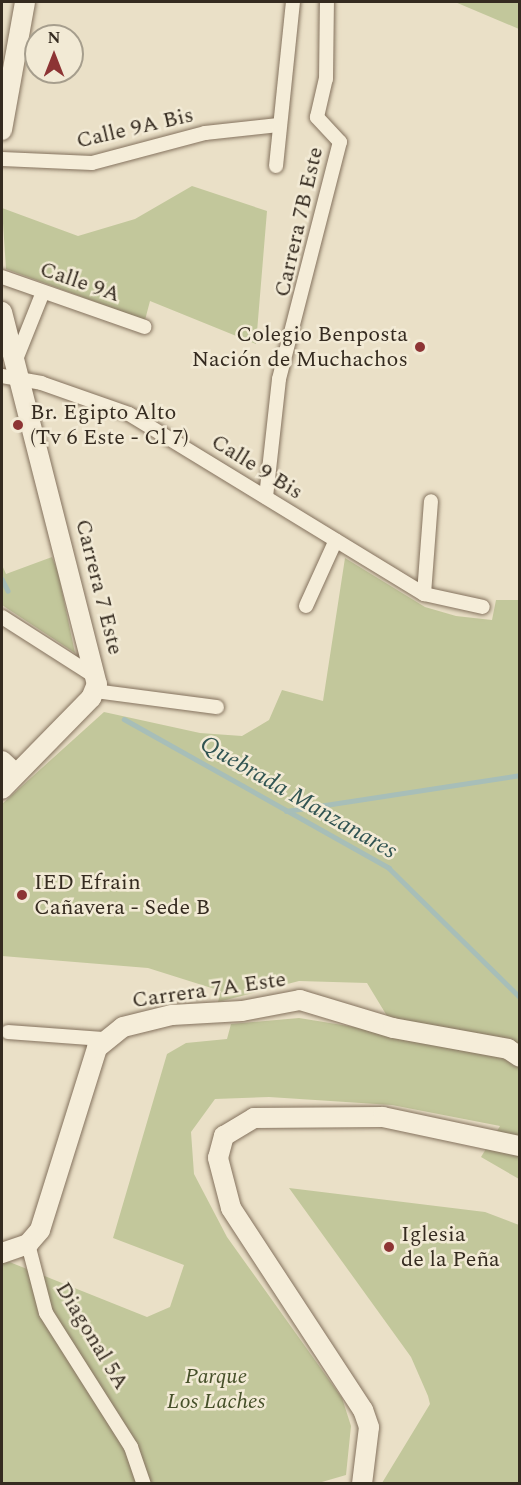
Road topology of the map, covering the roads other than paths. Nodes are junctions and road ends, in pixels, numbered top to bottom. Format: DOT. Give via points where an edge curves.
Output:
graph roads {
  1 [pos="25,2"];
  2 [pos="293,2"];
  3 [pos="327,2"];
  4 [pos="279,125"];
  5 [pos="2,130"];
  6 [pos="2,159"];
  7 [pos="276,166"];
  8 [pos="2,277"];
  9 [pos="43,292"];
  10 [pos="2,312"];
  11 [pos="145,327"];
  12 [pos="11,373"];
  13 [pos="266,497"];
  14 [pos="431,501"];
  15 [pos="336,540"];
  16 [pos="424,594"];
  17 [pos="306,606"];
  18 [pos="483,607"];
  19 [pos="2,615"];
  20 [pos="96,684"];
  21 [pos="217,707"];
  22 [pos="9,767"];
  23 [pos="2,789"];
  24 [pos="8,1032"];
  25 [pos="103,1039"];
  26 [pos="519,1058"];
  27 [pos="519,1146"];
  28 [pos="28,1244"];
  29 [pos="2,1253"];
  30 [pos="144,1484"];
  31 [pos="362,1484"];
  1 -- 5 [label="street"];
  2 -- 4 [label="street"];
  3 -- 13 [label="street, Carrera 7B Este" via="326,79 317,117 338,134 339,146 279,379"];
  4 -- 6 [label="street, Calle 9A Bis" via="205,133 92,163"];
  4 -- 7 [label="street"];
  8 -- 9 [label="street, Calle 9A"];
  9 -- 11 [label="street, Calle 9A"];
  9 -- 12 [label="street"];
  10 -- 12 [label="street, Carrera 7 Este"];
  12 -- 13 [label="street, Calle 9 Bis" via="129,414"];
  12 -- 20 [label="street, Carrera 7 Este"];
  13 -- 15 [label="street, Calle 9 Bis"];
  14 -- 16 [label="street"];
  15 -- 16 [label="street, Calle 9 Bis"];
  15 -- 17 [label="street"];
  16 -- 18 [label="street, Calle 9 Bis"];
  19 -- 20 [label="street"];
  20 -- 21 [label="street"];
  20 -- 22 [label="street"];
  22 -- 23 [label="street"];
  24 -- 25 [label="street, Carrera 7A Este"];
  25 -- 26 [label="street, Carrera 7A Este" via="155,1018 300,1000 402,1030 508,1049"];
  25 -- 28 [label="street" via="40,1230"];
  27 -- 31 [label="street" via="383,1117 254,1118 230,1128 218,1158 222,1184 272,1273 356,1394 369,1427"];
  28 -- 29 [label="street"];
  28 -- 30 [label="street, Diagonal 5A" via="43,1306 131,1447"];
}
